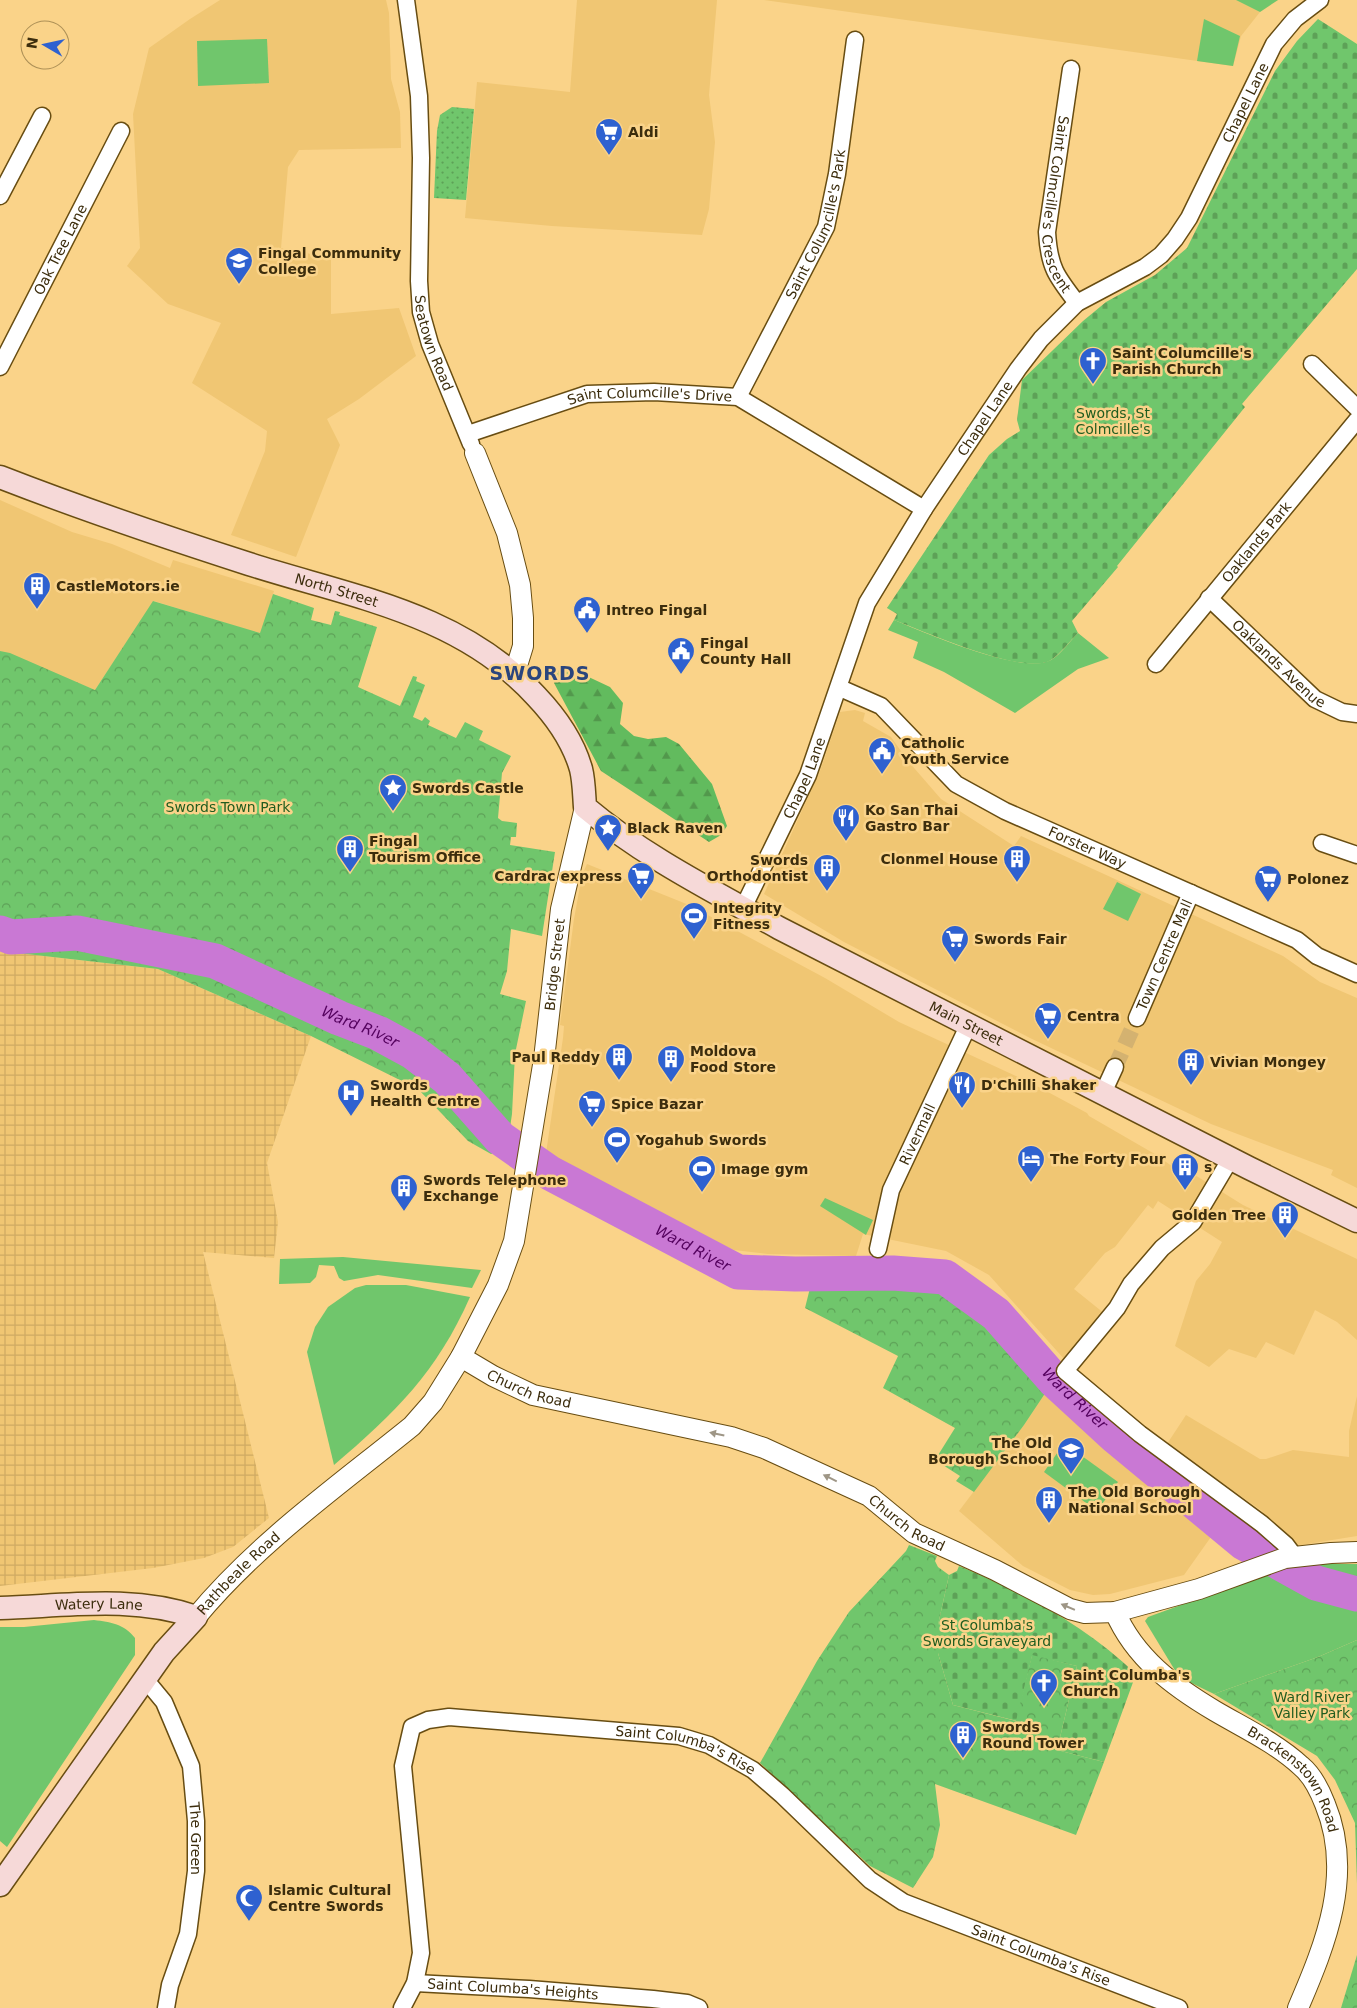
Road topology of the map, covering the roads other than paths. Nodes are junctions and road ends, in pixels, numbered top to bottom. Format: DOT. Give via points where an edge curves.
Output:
graph roads {
  1 [pos="406,0"];
  2 [pos="1320,0"];
  3 [pos="855,40"];
  4 [pos="1071,69"];
  5 [pos="42,116"];
  6 [pos="121,131"];
  7 [pos="0,196"];
  8 [pos="1077,303"];
  9 [pos="1312,364"];
  10 [pos="0,367"];
  11 [pos="738,397"];
  12 [pos="1357,408"];
  13 [pos="1357,420"];
  14 [pos="468,434"];
  15 [pos="474,453"];
  16 [pos="0,477"];
  17 [pos="924,509"];
  18 [pos="1210,598"];
  19 [pos="1156,664"];
  20 [pos="515,672"];
  21 [pos="840,688"];
  22 [pos="1357,714"];
  23 [pos="585,807"];
  24 [pos="1322,843"];
  25 [pos="1357,854"];
  26 [pos="1191,893"];
  27 [pos="743,908"];
  28 [pos="1357,974"];
  29 [pos="1137,1018"];
  30 [pos="968,1024"];
  31 [pos="1116,1066"];
  32 [pos="1102,1093"];
  33 [pos="1231,1158"];
  34 [pos="1357,1221"];
  35 [pos="878,1248"];
  36 [pos="498,1285"];
  37 [pos="461,1357"];
  38 [pos="1357,1552"];
  39 [pos="1290,1558"];
  40 [pos="0,1608"];
  41 [pos="1115,1612"];
  42 [pos="196,1617"];
  43 [pos="144,1679"];
  44 [pos="0,1885"];
  45 [pos="415,1984"];
  46 [pos="166,2008"];
  47 [pos="402,2008"];
  48 [pos="699,2008"];
  49 [pos="1179,2008"];
  50 [pos="1298,2008"];
  1 -- 14 [label="street, Seatown Road" via="418,96 421,158 421,312 430,344"];
  2 -- 8 [label="street, Chapel Lane" via="1295,19 1274,44 1189,218 1175,239 1145,267"];
  3 -- 11 [label="street, Saint Columcille's Park" via="826,227"];
  4 -- 8 [label="street, Saint Colmcille's Crescent" via="1047,232 1048,257 1057,277"];
  5 -- 7 [label="street"];
  6 -- 10 [label="street, Oak Tree Lane"];
  8 -- 17 [label="street, Chapel Lane" via="1041,339 1018,369"];
  9 -- 12 [label="street"];
  11 -- 14 [label="street, Saint Columcille's Drive" via="654,392 588,394"];
  11 -- 17 [label="street, Saint Columcille's Drive"];
  13 -- 18 [label="street, Oaklands Park"];
  14 -- 15 [label="street, Seatown Road"];
  15 -- 20 [label="street, Seatown Road" via="506,533 520,585 523,646"];
  16 -- 20 [label="main road, North Street" via="198,548 375,602 438,625 479,646"];
  17 -- 21 [label="street, Chapel Lane" via="867,602"];
  18 -- 19 [label="street, Oaklands Park"];
  18 -- 22 [label="street, Oaklands Avenue" via="1315,699 1342,712"];
  20 -- 23 [label="main road, North Street" via="551,711 569,739 581,770"];
  21 -- 26 [label="street, Forster Way" via="881,706 956,784 1032,824"];
  21 -- 27 [label="street, Chapel Lane" via="808,774"];
  23 -- 27 [label="main road, Main Street" via="610,828"];
  23 -- 36 [label="street, Bridge Street" via="561,909 526,1178 514,1241"];
  24 -- 25 [label="street"];
  26 -- 28 [label="street, Forster Way" via="1297,940 1316,956"];
  26 -- 29 [label="street, Town Centre Mall"];
  27 -- 30 [label="main road, Main Street"];
  30 -- 32 [label="main road, Main Street"];
  30 -- 35 [label="street, Rivermall" via="891,1190"];
  31 -- 32 [label="street"];
  32 -- 33 [label="main road, Main Street"];
  33 -- 34 [label="main road, Main Street"];
  33 -- 39 [label="street" via="1193,1222 1162,1248 1131,1284 1117,1308 1065,1371 1140,1434 1262,1524 1286,1544"];
  36 -- 37 [label="street, Rathbeale Road"];
  41 -- 37 [label="street, Church Road, one-way" via="1085,1613 1070,1609 914,1533 869,1496 764,1448 731,1437 532,1395"];
  37 -- 42 [label="street, Rathbeale Road" via="433,1402 412,1426 251,1558"];
  38 -- 39 [label="street, Church Road"];
  39 -- 41 [label="street, Church Road" via="1199,1589"];
  40 -- 42 [label="main road, Watery Lane" via="136,1603"];
  41 -- 50 [label="street, Brackenstown Road" via="1129,1641 1168,1680 1303,1767 1319,1790 1331,1820 1337,1850 1336,1903"];
  42 -- 43 [label="main road, Rathbeale Road"];
  43 -- 44 [label="main road, Rathbeale Road"];
  43 -- 46 [label="street, The Green" via="164,1702 191,1766 196,1821 196,1871 188,1934 170,1985"];
  45 -- 47 [label="street, Saint Columba's Rise"];
  45 -- 48 [label="street, Saint Columba's Heights" via="653,1999 687,2003"];
  45 -- 49 [label="street, Saint Columba's Rise" via="421,1954 403,1766 412,1727 428,1720 449,1717 679,1736 709,1745 760,1776 870,1880 902,1902"];
}
